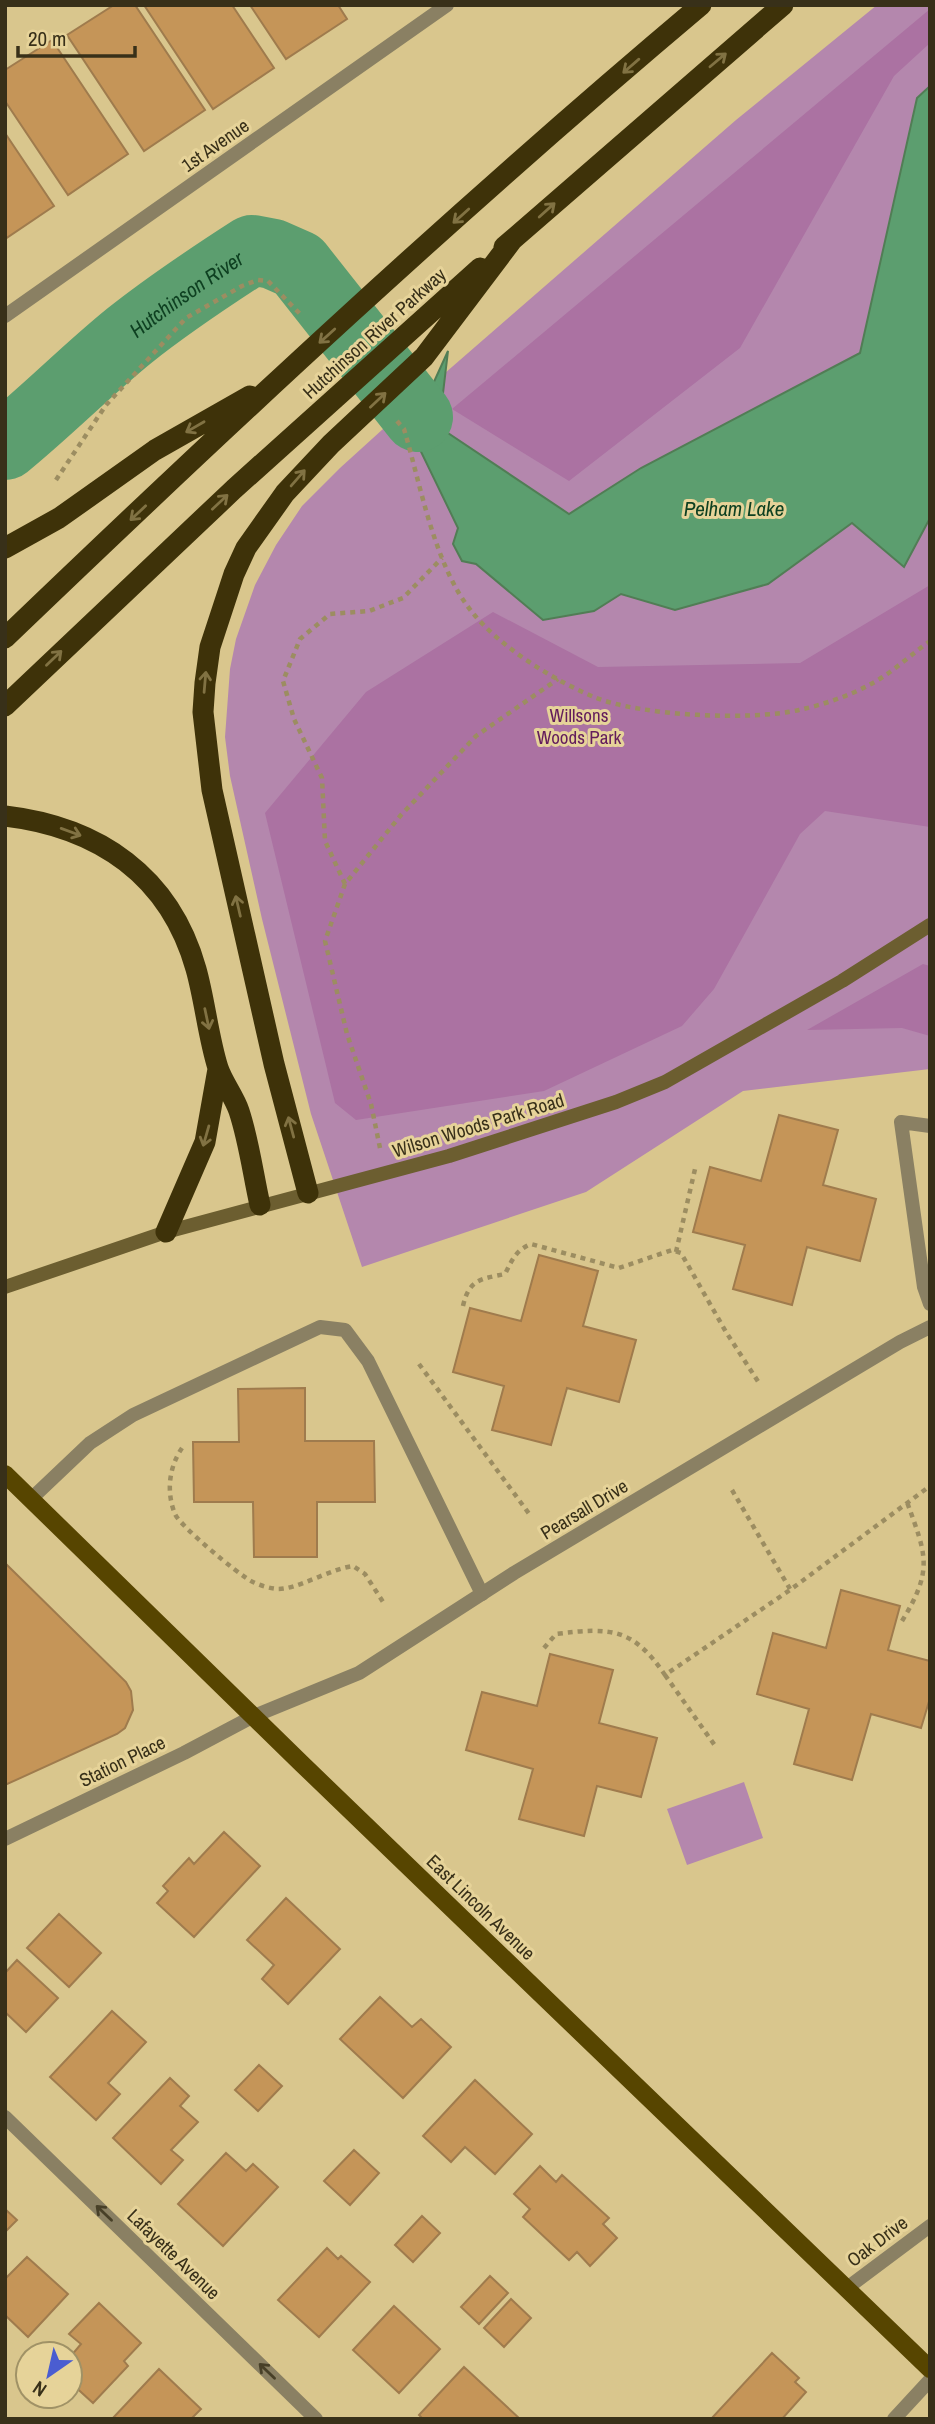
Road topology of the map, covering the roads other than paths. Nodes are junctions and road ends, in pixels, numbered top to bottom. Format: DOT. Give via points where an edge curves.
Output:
graph roads {
  1 [pos="447,5"];
  2 [pos="701,5"];
  3 [pos="783,5"];
  4 [pos="513,239"];
  5 [pos="5,316"];
  6 [pos="276,381"];
  7 [pos="5,548"];
  8 [pos="5,638"];
  9 [pos="5,706"];
  10 [pos="5,817"];
  11 [pos="930,925"];
  12 [pos="218,1069"];
  13 [pos="930,1126"];
  14 [pos="308,1193"];
  15 [pos="260,1205"];
  16 [pos="166,1232"];
  17 [pos="5,1287"];
  18 [pos="930,1304"];
  19 [pos="930,1327"];
  20 [pos="7,1480"];
  21 [pos="31,1499"];
  22 [pos="482,1594"];
  23 [pos="254,1716"];
  24 [pos="5,1839"];
  25 [pos="5,2117"];
  26 [pos="930,2226"];
  27 [pos="847,2288"];
  28 [pos="930,2369"];
  29 [pos="930,2380"];
  30 [pos="316,2419"];
  31 [pos="894,2419"];
  1 -- 5 [label="street, 1st Avenue"];
  2 -- 6 [label="highway, Hutchinson River Parkway, one-way"];
  4 -- 3 [label="highway, Hutchinson River Parkway, one-way"];
  9 -- 4 [label="highway, Hutchinson River Parkway, one-way" via="224,498"];
  14 -- 4 [label="highway, one-way" via="212,790 204,712 211,647 246,548 285,493 424,357"];
  6 -- 7 [label="highway, one-way" via="155,450 76,506"];
  6 -- 8 [label="highway, Hutchinson River Parkway, one-way"];
  10 -- 12 [label="highway, one-way" via="52,825 94,841 117,854 154,887 185,937"];
  11 -- 14 [label="street, Wilson Woods Park Road" via="665,1082 449,1156"];
  12 -- 15 [label="highway" via="239,1110"];
  12 -- 16 [label="highway, one-way" via="205,1142"];
  13 -- 18 [label="street" via="901,1122"];
  14 -- 15 [label="street, Wilson Woods Park Road"];
  15 -- 16 [label="street, Wilson Woods Park Road"];
  16 -- 17 [label="street, Wilson Woods Park Road"];
  19 -- 22 [label="street, Pearsall Drive"];
  20 -- 21 [label="main road, East Lincoln Avenue"];
  21 -- 22 [label="street" via="90,1443 133,1415 320,1327 345,1330 368,1361"];
  21 -- 23 [label="main road, East Lincoln Avenue"];
  22 -- 23 [label="street, Pearsall Drive" via="359,1673"];
  23 -- 24 [label="street, Station Place"];
  23 -- 27 [label="main road, East Lincoln Avenue"];
  30 -- 25 [label="street, Lafayette Avenue, one-way"];
  26 -- 27 [label="street, Oak Drive"];
  27 -- 28 [label="main road, East Lincoln Avenue"];
  29 -- 31 [label="street"];
}
